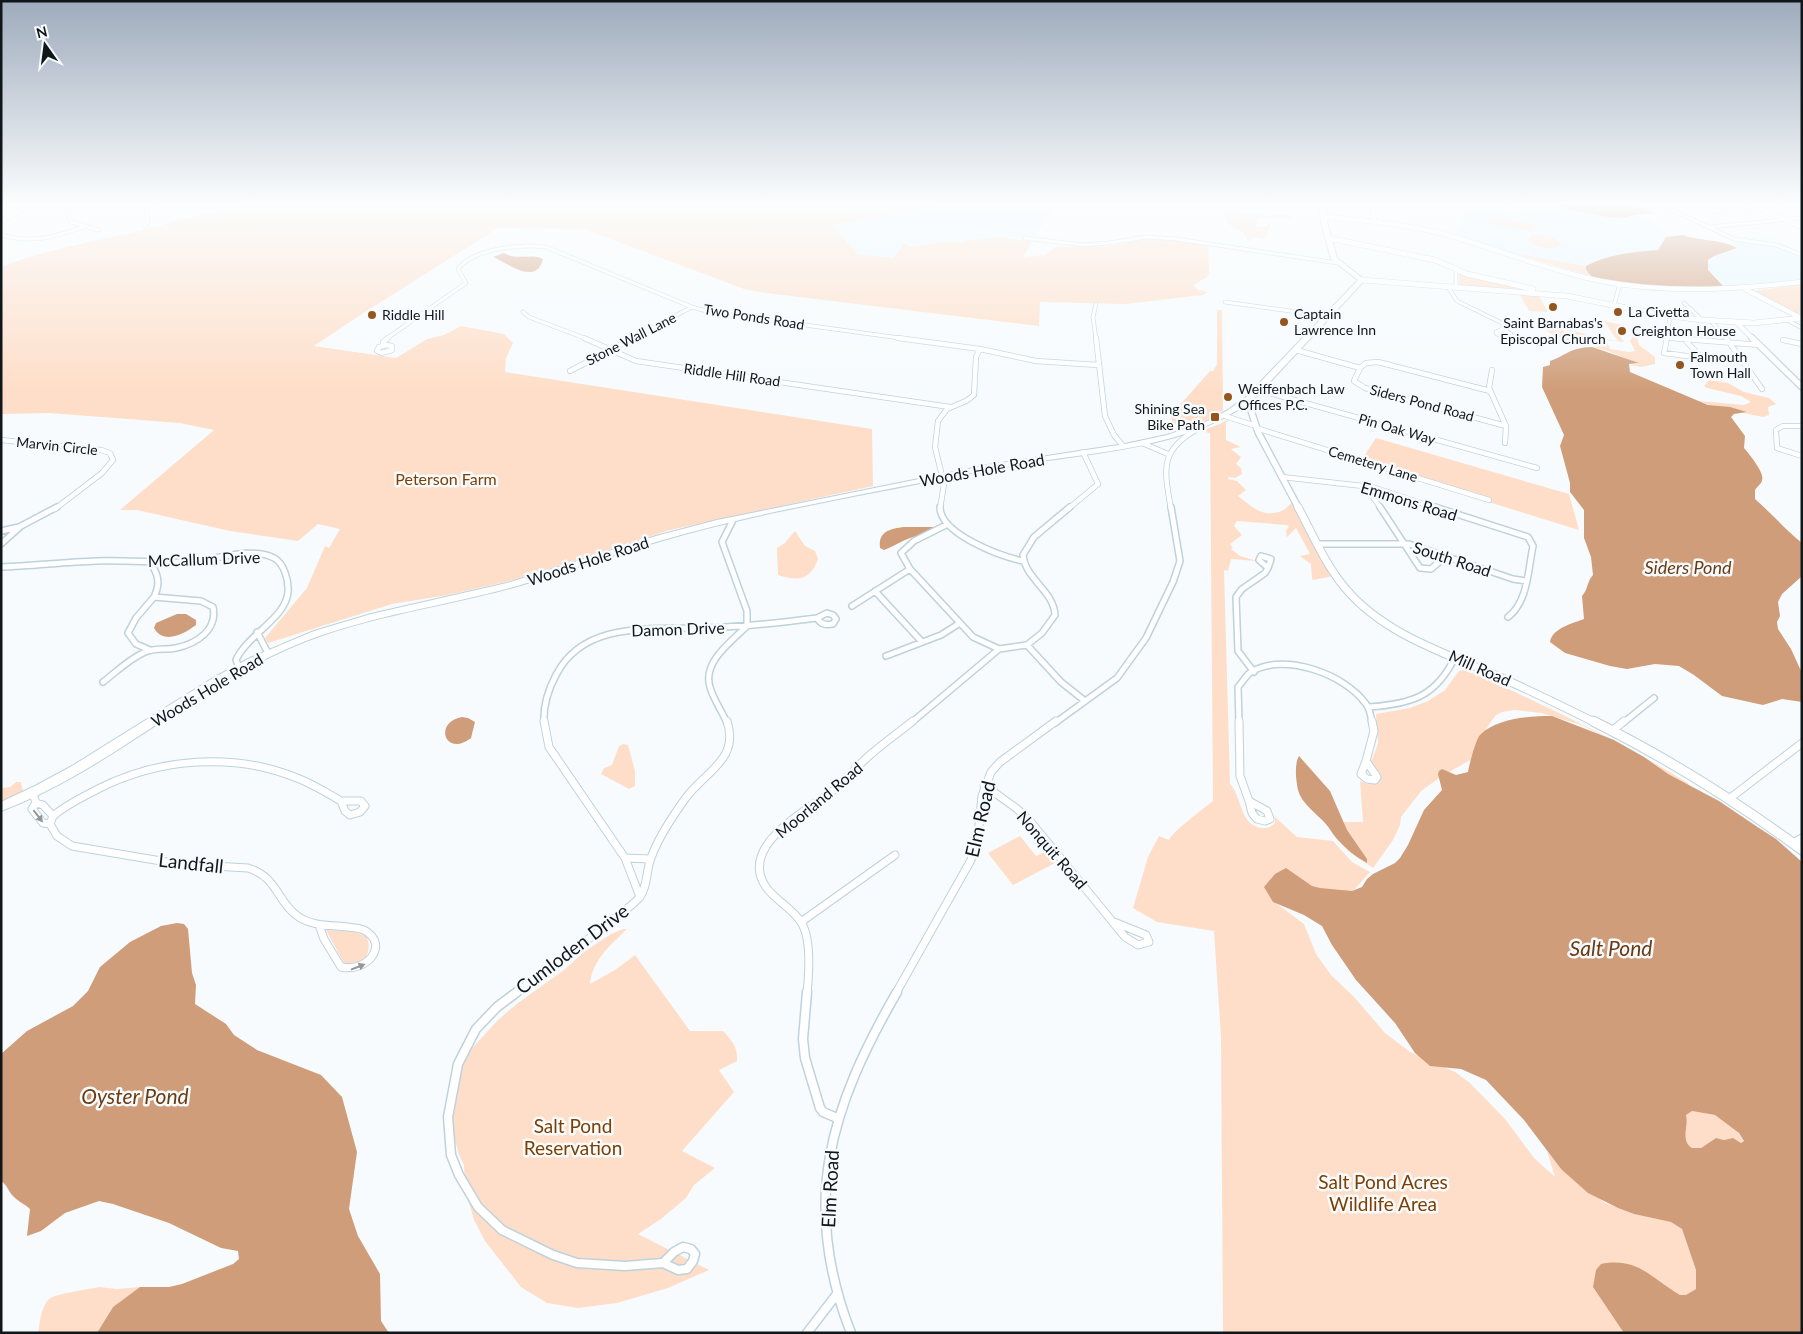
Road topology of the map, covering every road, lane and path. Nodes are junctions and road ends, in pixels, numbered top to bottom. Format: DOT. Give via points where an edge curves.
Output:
graph roads {
  1 [pos="460,266"];
  2 [pos="591,266"];
  3 [pos="1343,266"];
  4 [pos="1448,266"];
  5 [pos="1550,266"];
  6 [pos="1456,270"];
  7 [pos="1362,280"];
  8 [pos="1802,282"];
  9 [pos="1620,284"];
  10 [pos="1448,288"];
  11 [pos="1456,288"];
  12 [pos="1529,288"];
  13 [pos="1745,289"];
  14 [pos="1545,295"];
  15 [pos="1567,296"];
  16 [pos="1225,302"];
  17 [pos="1684,303"];
  18 [pos="1096,304"];
  19 [pos="1614,305"];
  20 [pos="692,307"];
  21 [pos="523,312"];
  22 [pos="1327,316"];
  23 [pos="1670,317"];
  24 [pos="1801,318"];
  25 [pos="1702,320"];
  26 [pos="1787,320"];
  27 [pos="1710,321"];
  28 [pos="1737,323"];
  29 [pos="1802,328"];
  30 [pos="1503,329"];
  31 [pos="1666,337"];
  32 [pos="1783,340"];
  33 [pos="1686,341"];
  34 [pos="1732,344"];
  35 [pos="1802,344"];
  36 [pos="1760,345"];
  37 [pos="383,346"];
  38 [pos="980,349"];
  39 [pos="611,350"];
  40 [pos="1296,350"];
  41 [pos="1098,365"];
  42 [pos="1360,368"];
  43 [pos="1492,370"];
  44 [pos="570,371"];
  45 [pos="1802,387"];
  46 [pos="1762,388"];
  47 [pos="1258,390"];
  48 [pos="1490,392"];
  49 [pos="1248,401"];
  50 [pos="950,407"];
  51 [pos="1225,416"];
  52 [pos="1506,426"];
  53 [pos="1802,426"];
  54 [pos="1201,427"];
  55 [pos="1256,427"];
  56 [pos="1,440"];
  57 [pos="1142,443"];
  58 [pos="1505,443"];
  59 [pos="1123,446"];
  60 [pos="1084,452"];
  61 [pos="1168,454"];
  62 [pos="1802,456"];
  63 [pos="1537,468"];
  64 [pos="942,476"];
  65 [pos="1282,477"];
  66 [pos="1366,486"];
  67 [pos="1490,500"];
  68 [pos="733,520"];
  69 [pos="946,525"];
  70 [pos="22,526"];
  71 [pos="1,531"];
  72 [pos="1402,543"];
  73 [pos="1,544"];
  74 [pos="1318,544"];
  75 [pos="1446,556"];
  76 [pos="1,560"];
  77 [pos="149,561"];
  78 [pos="1023,561"];
  79 [pos="1,567"];
  80 [pos="14,567"];
  81 [pos="910,568"];
  82 [pos="1268,568"];
  83 [pos="1526,581"];
  84 [pos="875,591"];
  85 [pos="154,597"];
  86 [pos="852,606"];
  87 [pos="817,618"];
  88 [pos="1508,618"];
  89 [pos="960,623"];
  90 [pos="747,626"];
  91 [pos="257,632"];
  92 [pos="922,642"];
  93 [pos="1026,645"];
  94 [pos="999,649"];
  95 [pos="150,650"];
  96 [pos="268,653"];
  97 [pos="886,656"];
  98 [pos="1455,657"];
  99 [pos="239,668"];
  100 [pos="1254,672"];
  101 [pos="102,682"];
  102 [pos="1654,698"];
  103 [pos="1085,701"];
  104 [pos="1369,707"];
  105 [pos="1612,731"];
  106 [pos="1802,743"];
  107 [pos="1366,761"];
  108 [pos="984,785"];
  109 [pos="34,798"];
  110 [pos="1729,799"];
  111 [pos="1249,801"];
  112 [pos="341,802"];
  113 [pos="1,807"];
  114 [pos="53,816"];
  115 [pos="50,824"];
  116 [pos="1802,838"];
  117 [pos="1793,843"];
  118 [pos="1802,850"];
  119 [pos="895,855"];
  120 [pos="625,858"];
  121 [pos="650,860"];
  122 [pos="640,897"];
  123 [pos="801,922"];
  124 [pos="1114,922"];
  125 [pos="319,925"];
  126 [pos="837,1118"];
  127 [pos="663,1263"];
  128 [pos="837,1294"];
  129 [pos="807,1333"];
  130 [pos="851,1333"];
  1 -- 37 [label="street, Two Ponds Road" via="458,269 466,283 382,342"];
  2 -- 20 [label="street, Two Ponds Road"];
  3 -- 7 [label="highway"];
  4 -- 6 [label="main road"];
  5 -- 9 [label="street"];
  6 -- 11 [label="street"];
  6 -- 12 [label="main road"];
  7 -- 10 [label="main road"];
  7 -- 22 [label="highway, Woods Hole Road"];
  8 -- 13 [label="street"];
  9 -- 13 [label="street" via="1679,290"];
  9 -- 19 [label="street"];
  10 -- 11 [label="main road"];
  10 -- 30 [label="street" via="1457,301 1502,323"];
  11 -- 14 [label="main road"];
  12 -- 14 [label="main road"];
  12 -- 15 [label="main road"];
  13 -- 24 [label="street"];
  14 -- 15 [label="main road"];
  15 -- 19 [label="main road"];
  16 -- 22 [label="street"];
  17 -- 25 [label="street"];
  18 -- 41 [label="street" via="1093,318"];
  19 -- 23 [label="main road"];
  20 -- 38 [label="street, Two Ponds Road" via="736,316"];
  20 -- 39 [label="street, Stone Wall Lane"];
  21 -- 39 [label="street, Riddle Hill Road"];
  22 -- 40 [label="highway, Woods Hole Road"];
  23 -- 25 [label="main road"];
  23 -- 31 [label="street"];
  24 -- 26 [label="main road"];
  25 -- 27 [label="main road"];
  26 -- 28 [label="main road"];
  26 -- 29 [label="street"];
  27 -- 28 [label="main road"];
  27 -- 34 [label="street"];
  28 -- 36 [label="street"];
  31 -- 33 [label="street"];
  31 -- 33 [label="street" via="1664,353 1702,358"];
  32 -- 35 [label="street"];
  33 -- 34 [label="street"];
  34 -- 36 [label="street"];
  34 -- 46 [label="street"];
  36 -- 45 [label="street"];
  38 -- 41 [label="street, Two Ponds Road" via="1036,361"];
  38 -- 50 [label="street" via="976,357 974,395 966,402"];
  39 -- 44 [label="street, Stone Wall Lane"];
  39 -- 50 [label="street, Riddle Hill Road" via="636,361"];
  40 -- 42 [label="street, Siders Pond Road"];
  40 -- 47 [label="highway, Woods Hole Road"];
  41 -- 59 [label="street" via="1105,416"];
  42 -- 48 [label="street, Siders Pond Road" via="1366,363 1378,362"];
  42 -- 52 [label="street, Siders Pond Road" via="1354,381 1365,388"];
  43 -- 48 [label="street, Siders Pond Road"];
  47 -- 49 [label="highway, Woods Hole Road"];
  47 -- 63 [label="street, Pin Oak Way"];
  48 -- 52 [label="street, Siders Pond Road"];
  49 -- 51 [label="highway, Woods Hole Road"];
  49 -- 55 [label="street, Mill Road"];
  50 -- 64 [label="street" via="939,417 935,434 937,464"];
  51 -- 54 [label="highway, Woods Hole Road"];
  51 -- 55 [label="street, Cemetery Lane"];
  52 -- 58 [label="street, Siders Pond Road"];
  53 -- 62 [label="street" via="1777,429 1776,447"];
  54 -- 57 [label="highway, Woods Hole Road"];
  54 -- 61 [label="street" via="1180,440"];
  55 -- 65 [label="street, Mill Road"];
  55 -- 67 [label="street, Cemetery Lane"];
  56 -- 70 [label="street, Marvin Circle" via="101,450 112,455 113,460 102,473 52,510"];
  57 -- 59 [label="highway, Woods Hole Road"];
  57 -- 61 [label="street"];
  59 -- 60 [label="highway, Woods Hole Road"];
  60 -- 64 [label="highway, Woods Hole Road"];
  60 -- 78 [label="street" via="1098,484 1031,540"];
  61 -- 103 [label="street, Elm Road" via="1165,472 1179,566 1137,653 1117,678"];
  64 -- 68 [label="highway, Woods Hole Road"];
  64 -- 69 [label="street" via="944,488 940,515"];
  65 -- 66 [label="street, Emmons Road"];
  65 -- 74 [label="street, Mill Road"];
  66 -- 72 [label="street"];
  66 -- 83 [label="street, Emmons Road" via="1519,534 1534,546"];
  68 -- 90 [label="street" via="722,542 747,611"];
  68 -- 96 [label="highway, Woods Hole Road" via="647,542 512,585 340,626"];
  69 -- 78 [label="street" via="1012,560"];
  69 -- 81 [label="street" via="902,548 901,554"];
  70 -- 71 [label="street, Marvin Circle"];
  70 -- 73 [label="street, Marvin Circle"];
  72 -- 74 [label="street, South Road"];
  72 -- 75 [label="street, South Road"];
  72 -- 75 [label="street" via="1416,564 1425,570 1432,569"];
  74 -- 98 [label="street, Mill Road" via="1342,584 1372,614 1401,632"];
  75 -- 83 [label="street, South Road"];
  76 -- 80 [label="street"];
  77 -- 80 [label="street, McCallum Drive"];
  77 -- 85 [label="street" via="159,575 160,583"];
  77 -- 91 [label="street, McCallum Drive" via="204,561 250,555 277,560 287,584 287,596 278,611"];
  78 -- 93 [label="street" via="1055,611 1055,616 1038,638"];
  79 -- 80 [label="street, McCallum Drive"];
  81 -- 84 [label="street"];
  81 -- 89 [label="street"];
  82 -- 100 [label="street" via="1236,597 1238,651"];
  83 -- 88 [label="street" via="1517,610"];
  84 -- 86 [label="street"];
  84 -- 92 [label="street"];
  85 -- 95 [label="street" via="137,614 128,633 131,641"];
  85 -- 95 [label="street" via="201,600 213,607 216,616 209,629 192,643 178,648"];
  87 -- 90 [label="street, Damon Drive"];
  89 -- 92 [label="street"];
  89 -- 94 [label="street" via="973,637"];
  90 -- 120 [label="street, Damon Drive" via="703,629 648,627 620,631 582,646 554,675 544,701 543,729 549,747"];
  90 -- 121 [label="street, Cumloden Drive" via="715,658 709,671 709,686 727,722 730,746 722,760 686,797"];
  91 -- 96 [label="street"];
  91 -- 99 [label="street, McCallum Drive" via="237,656"];
  92 -- 97 [label="street"];
  93 -- 94 [label="street"];
  93 -- 103 [label="street"];
  94 -- 123 [label="street, Moorland Road" via="871,754 835,789 786,823 766,847 759,873 766,887"];
  95 -- 101 [label="street"];
  96 -- 99 [label="highway, Woods Hole Road"];
  98 -- 104 [label="street" via="1441,682 1426,695 1401,704"];
  98 -- 105 [label="street, Mill Road"];
  99 -- 109 [label="highway, Woods Hole Road"];
  100 -- 104 [label="street" via="1285,664 1318,670 1349,686"];
  100 -- 111 [label="street" via="1242,679 1238,687 1240,776"];
  102 -- 105 [label="street"];
  103 -- 108 [label="street, Elm Road" via="1000,762"];
  104 -- 107 [label="street" via="1374,736"];
  105 -- 110 [label="street, Mill Road"];
  106 -- 110 [label="street"];
  108 -- 124 [label="street, Nonquit Road" via="1030,821"];
  108 -- 126 [label="street, Elm Road" via="971,860 871,1041"];
  109 -- 113 [label="highway, Woods Hole Road"];
  109 -- 114 [label="street"];
  109 -- 115 [label="street, Landfall, one-way" via="32,809 43,823"];
  110 -- 117 [label="street, Mill Road"];
  112 -- 114 [label="street" via="300,779 266,769 185,763 118,778 66,805"];
  114 -- 115 [label="street"];
  115 -- 125 [label="street, Landfall" via="57,836 72,846 178,864 253,869 272,881 291,912"];
  116 -- 117 [label="street"];
  117 -- 118 [label="street, Mill Road"];
  119 -- 123 [label="street"];
  120 -- 121 [label="street"];
  120 -- 122 [label="street, Damon Drive"];
  121 -- 122 [label="street, Cumloden Drive"];
  122 -- 127 [label="street, Cumloden Drive" via="497,1007 476,1029 458,1064 448,1117 451,1155 459,1175 478,1207 502,1230 577,1262 625,1266"];
  123 -- 126 [label="street, Moorland Road" via="807,939 809,965 803,1029 805,1058 820,1108"];
  124 -- 124 [label="street, Nonquit Road" via="1133,943 1144,945 1149,942 1146,934"];
  125 -- 125 [label="street, Landfall, one-way" via="341,967 359,968 372,956 374,938 366,930"];
  126 -- 128 [label="street, Elm Road" via="826,1199 829,1254"];
  128 -- 129 [label="street"];
  128 -- 130 [label="street, Elm Road"];
}
